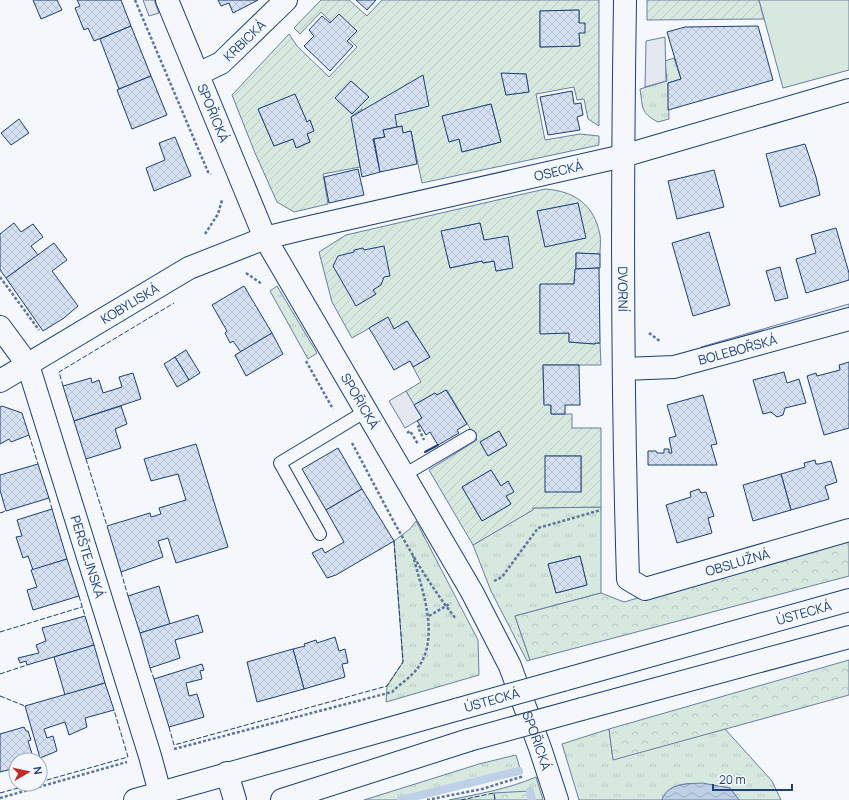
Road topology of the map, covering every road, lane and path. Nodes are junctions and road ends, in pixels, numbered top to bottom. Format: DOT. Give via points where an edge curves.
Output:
graph roads {
  1 [pos="134,0"];
  2 [pos="167,0"];
  3 [pos="286,0"];
  4 [pos="625,0"];
  5 [pos="198,74"];
  6 [pos="849,90"];
  7 [pos="623,156"];
  8 [pos="214,175"];
  9 [pos="222,199"];
  10 [pos="200,237"];
  11 [pos="265,238"];
  12 [pos="243,271"];
  13 [pos="0,277"];
  14 [pos="263,284"];
  15 [pos="849,319"];
  16 [pos="0,327"];
  17 [pos="646,331"];
  18 [pos="42,335"];
  19 [pos="664,344"];
  20 [pos="304,358"];
  21 [pos="28,365"];
  22 [pos="624,369"];
  23 [pos="0,382"];
  24 [pos="366,411"];
  25 [pos="342,425"];
  26 [pos="420,425"];
  27 [pos="403,436"];
  28 [pos="470,436"];
  29 [pos="427,445"];
  30 [pos="420,449"];
  31 [pos="404,475"];
  32 [pos="626,502"];
  33 [pos="849,530"];
  34 [pos="320,534"];
  35 [pos="412,553"];
  36 [pos="502,577"];
  37 [pos="628,579"];
  38 [pos="849,600"];
  39 [pos="452,602"];
  40 [pos="446,606"];
  41 [pos="429,616"];
  42 [pos="459,622"];
  43 [pos="849,637"];
  44 [pos="150,756"];
  45 [pos="228,773"];
  46 [pos="525,775"];
  47 [pos="160,793"];
  48 [pos="0,798"];
  49 [pos="135,800"];
  50 [pos="235,800"];
  51 [pos="282,800"];
  52 [pos="427,800"];
  53 [pos="557,800"];
  1 -- 8 [label="path" via="208,172"];
  2 -- 5 [label="street, SPOŘICKÁ"];
  3 -- 5 [label="street, KRBICKÁ" via="221,63"];
  4 -- 7 [label="street, DVORNÍ"];
  5 -- 11 [label="street, SPOŘICKÁ"];
  6 -- 7 [label="street, OSECKÁ"];
  7 -- 11 [label="street, OSECKÁ"];
  7 -- 22 [label="street, DVORNÍ"];
  9 -- 10 [label="path" via="218,214 206,233"];
  11 -- 21 [label="street, KOBYLISKÁ" via="190,268"];
  11 -- 24 [label="street, SPOŘICKÁ"];
  12 -- 14 [label="path"];
  13 -- 18 [label="path"];
  15 -- 22 [label="street, BOLEBOŘSKÁ" via="674,367"];
  16 -- 21 [label="street, PERŠTEJNSKÁ"];
  17 -- 19 [label="path"];
  20 -- 25 [label="path"];
  21 -- 23 [label="street, KOBYLISKÁ"];
  21 -- 44 [label="street, PERŠTEJNSKÁ"];
  22 -- 32 [label="street, DVORNÍ"];
  24 -- 25 [label="lane"];
  24 -- 31 [label="street, SPOŘICKÁ"];
  25 -- 34 [label="lane" via="280,463"];
  25 -- 35 [label="path"];
  26 -- 29 [label="path" via="418,427"];
  27 -- 30 [label="path" via="410,431"];
  28 -- 31 [label="lane"];
  31 -- 53 [label="street, SPOŘICKÁ" via="472,592 510,666"];
  32 -- 36 [label="path" via="538,528"];
  32 -- 37 [label="street, DVORNÍ"];
  33 -- 37 [label="street, OBSLUŽNÁ" via="645,589"];
  35 -- 40 [label="path"];
  35 -- 41 [label="path"];
  38 -- 45 [label="street, ÚSTECKÁ, bridge"];
  39 -- 40 [label="path"];
  40 -- 41 [label="path"];
  40 -- 42 [label="path"];
  41 -- 44 [label="path" via="428,649 417,669 392,692"];
  43 -- 51 [label="street, bridge" via="469,740"];
  44 -- 47 [label="street, PERŠTEJNSKÁ"];
  44 -- 48 [label="path"];
  45 -- 47 [label="street, ÚSTECKÁ"];
  45 -- 50 [label="street"];
  46 -- 52 [label="path" via="482,789"];
  47 -- 49 [label="street, ÚSTECKÁ"];
}
